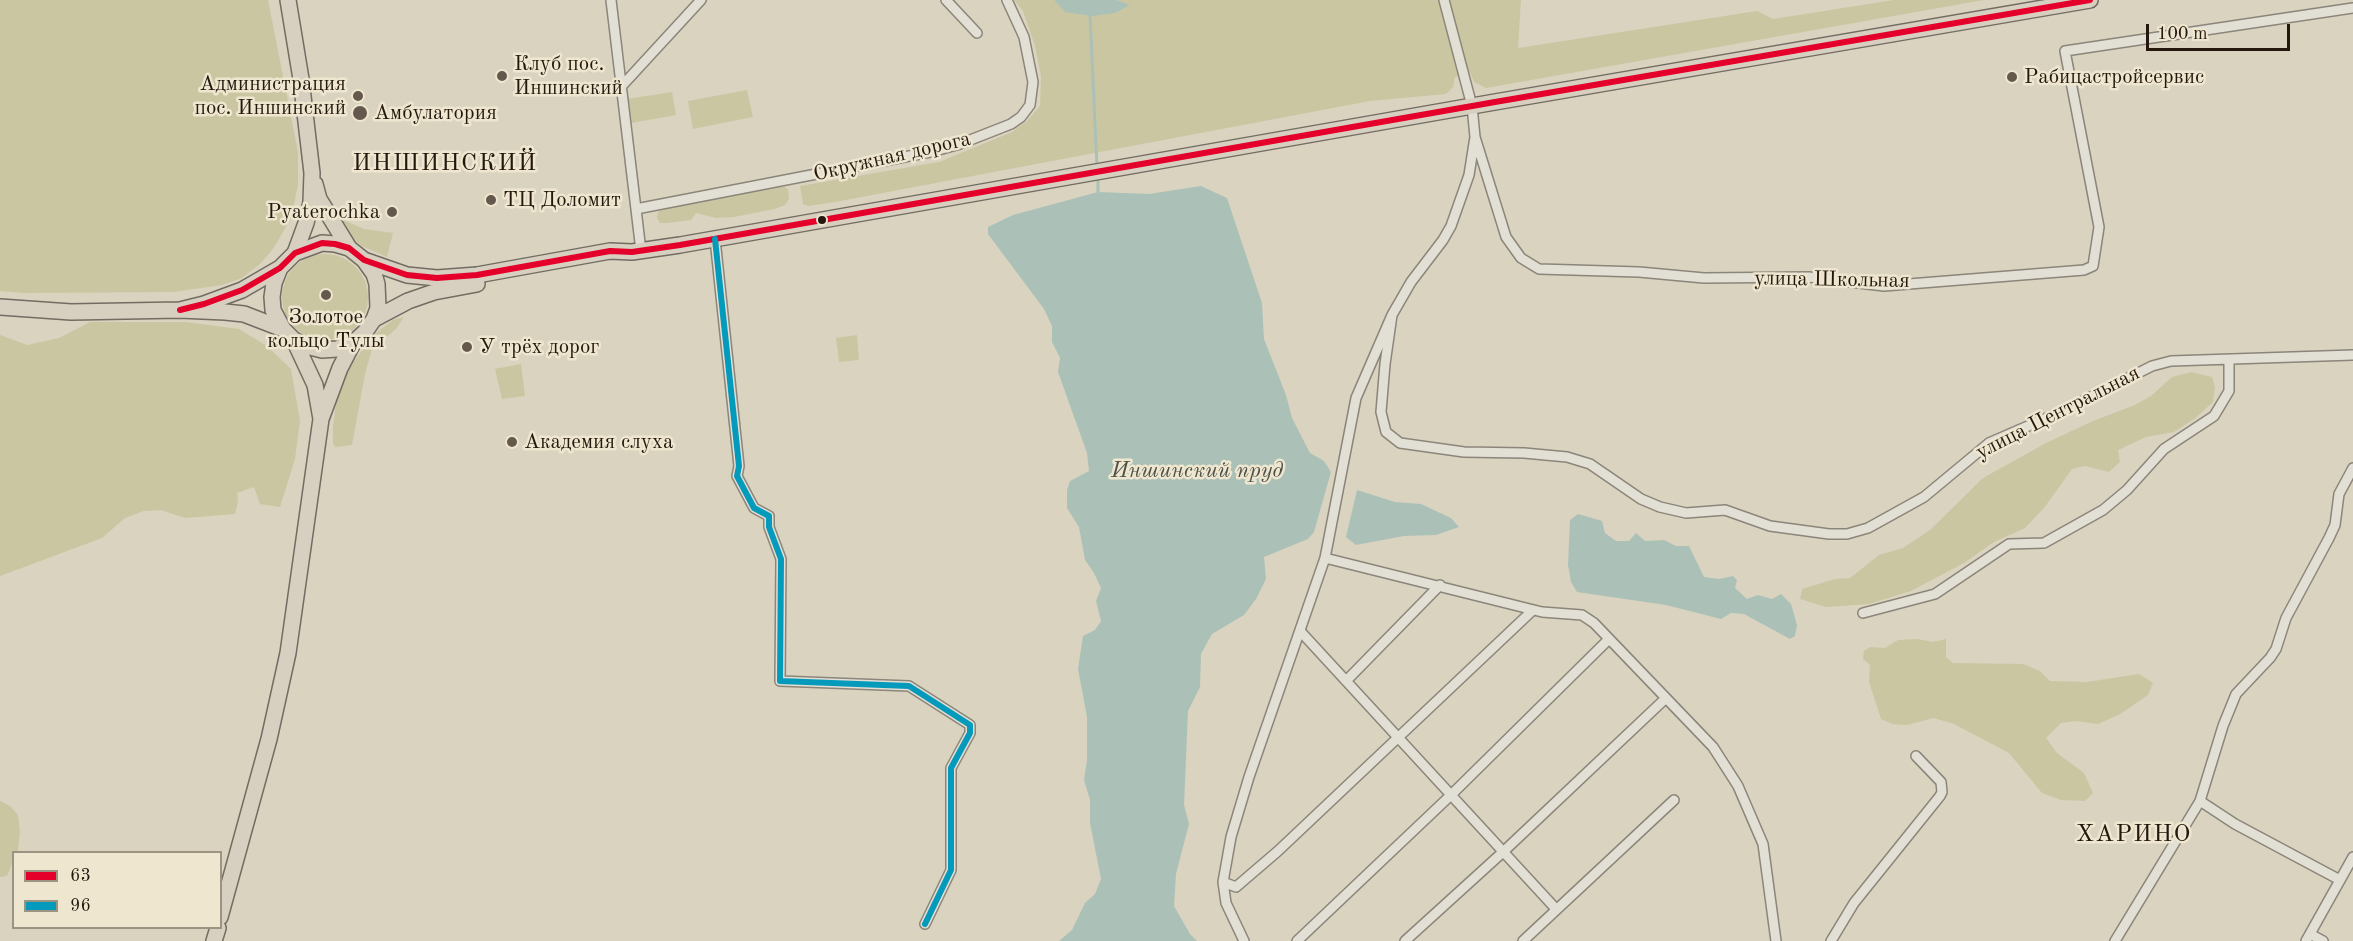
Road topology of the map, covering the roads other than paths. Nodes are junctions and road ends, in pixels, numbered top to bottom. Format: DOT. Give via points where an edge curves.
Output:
graph roads {
  1 [pos="288,0"];
  2 [pos="611,0"];
  3 [pos="701,0"];
  4 [pos="946,0"];
  5 [pos="1007,0"];
  6 [pos="1444,0"];
  7 [pos="2090,0"];
  8 [pos="2353,8"];
  9 [pos="977,33"];
  10 [pos="620,88"];
  11 [pos="1472,106"];
  12 [pos="1475,137"];
  13 [pos="312,172"];
  14 [pos="636,209"];
  15 [pos="715,239"];
  16 [pos="349,248"];
  17 [pos="637,251"];
  18 [pos="295,252"];
  19 [pos="364,260"];
  20 [pos="280,268"];
  21 [pos="0,307"];
  22 [pos="180,310"];
  23 [pos="1392,315"];
  24 [pos="374,319"];
  25 [pos="288,335"];
  26 [pos="353,343"];
  27 [pos="2353,355"];
  28 [pos="2229,360"];
  29 [pos="321,419"];
  30 [pos="2353,468"];
  31 [pos="1325,558"];
  32 [pos="1440,585"];
  33 [pos="1533,610"];
  34 [pos="1863,613"];
  35 [pos="1300,632"];
  36 [pos="1608,640"];
  37 [pos="1346,681"];
  38 [pos="1666,698"];
  39 [pos="1398,738"];
  40 [pos="1916,756"];
  41 [pos="1451,795"];
  42 [pos="1674,800"];
  43 [pos="2199,801"];
  44 [pos="1503,852"];
  45 [pos="2353,857"];
  46 [pos="2340,880"];
  47 [pos="1223,882"];
  48 [pos="1556,909"];
  49 [pos="222,910"];
  50 [pos="925,924"];
  51 [pos="2315,939"];
  52 [pos="1244,941"];
  53 [pos="1297,941"];
  54 [pos="1405,941"];
  55 [pos="1522,941"];
  56 [pos="1776,941"];
  57 [pos="1831,941"];
  58 [pos="2115,941"];
  1 -- 13 [label="main road"];
  2 -- 10 [label="street"];
  3 -- 10 [label="street"];
  4 -- 9 [label="street"];
  5 -- 14 [label="street, Окружная дорога" via="1024,37 1033,82 1030,105 1011,124 935,151"];
  6 -- 11 [label="street"];
  7 -- 11 [label="main road"];
  8 -- 12 [label="street, улица Школьная" via="2065,51 2098,227 2092,266 2084,270 1884,286 1809,277 1704,278 1539,269 1517,254 1506,237"];
  10 -- 14 [label="street"];
  11 -- 12 [label="street"];
  11 -- 15 [label="main road"];
  12 -- 23 [label="street" via="1469,175 1451,226"];
  13 -- 16 [label="main road" via="319,199"];
  13 -- 18 [label="main road" via="311,201"];
  14 -- 17 [label="street"];
  15 -- 17 [label="main road"];
  15 -- 50 [label="street" via="737,476 754,508 769,516 781,559 780,681 909,686 970,725 951,768 951,870"];
  16 -- 18 [label="main road" via="322,243"];
  16 -- 19 [label="main road"];
  17 -- 19 [label="main road" via="610,251 477,275 437,278 406,275"];
  17 -- 24 [label="main road" via="612,261 434,292"];
  18 -- 20 [label="main road"];
  19 -- 24 [label="main road" via="374,273 379,296"];
  20 -- 22 [label="main road" via="242,290"];
  20 -- 25 [label="main road" via="274,283 273,310"];
  21 -- 22 [label="main road" via="71,312"];
  22 -- 25 [label="main road" via="244,314"];
  23 -- 28 [label="street, улица Центральная" via="1381,412 1386,432 1400,443 1464,452 1576,459 1660,507 1686,513 1725,510 1770,526 1830,534 1868,528 1924,497 1989,443 2152,366 2171,361"];
  23 -- 31 [label="street" via="1356,398"];
  24 -- 26 [label="main road"];
  25 -- 26 [label="main road" via="322,350"];
  25 -- 29 [label="main road" via="315,385"];
  26 -- 29 [label="main road"];
  27 -- 28 [label="street, улица Центральная"];
  28 -- 34 [label="street" via="2229,391 2214,416 2164,449 2103,510 2044,543 2009,544 1935,594"];
  29 -- 49 [label="main road" via="286,663"];
  30 -- 43 [label="street" via="2339,494 2335,525 2286,618 2276,649 2236,694"];
  31 -- 32 [label="street"];
  31 -- 35 [label="street"];
  32 -- 33 [label="street"];
  32 -- 37 [label="street"];
  33 -- 36 [label="street" via="1582,615 1594,622"];
  33 -- 39 [label="street"];
  35 -- 37 [label="street"];
  35 -- 47 [label="street" via="1249,777 1231,837"];
  36 -- 38 [label="street"];
  36 -- 41 [label="street"];
  37 -- 39 [label="street"];
  38 -- 44 [label="street"];
  38 -- 56 [label="street" via="1723,759 1757,827 1766,860"];
  39 -- 41 [label="street"];
  39 -- 47 [label="street" via="1236,887"];
  40 -- 57 [label="street" via="1941,782 1942,792 1854,903"];
  41 -- 44 [label="street"];
  41 -- 53 [label="street"];
  42 -- 48 [label="street"];
  43 -- 46 [label="street"];
  43 -- 58 [label="street"];
  44 -- 48 [label="street"];
  44 -- 54 [label="street"];
  45 -- 46 [label="street"];
  46 -- 51 [label="street"];
  47 -- 52 [label="street" via="1226,903"];
  48 -- 55 [label="street"];
}
